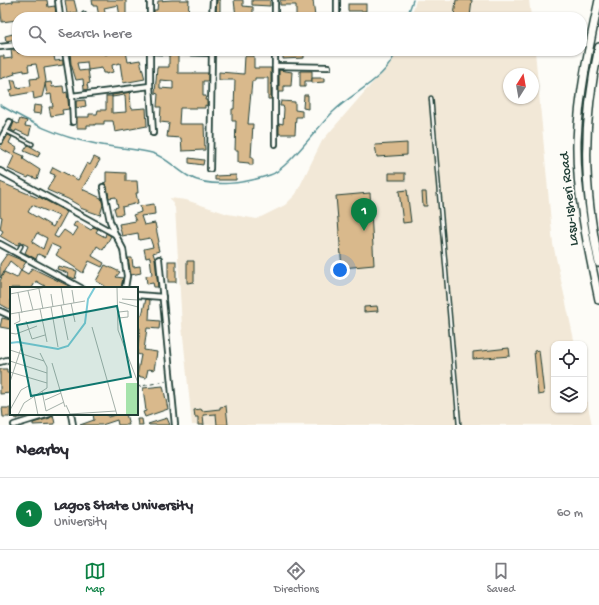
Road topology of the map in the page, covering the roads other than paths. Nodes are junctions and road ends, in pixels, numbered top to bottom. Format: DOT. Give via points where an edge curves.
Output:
graph roads {
  1 [pos="58,0"];
  2 [pos="150,0"];
  3 [pos="213,0"];
  4 [pos="275,0"];
  5 [pos="337,0"];
  6 [pos="599,0"];
  7 [pos="59,12"];
  8 [pos="150,12"];
  9 [pos="212,12"];
  10 [pos="275,12"];
  11 [pos="337,12"];
  12 [pos="12,46"];
  13 [pos="0,47"];
  14 [pos="599,47"];
  15 [pos="66,56"];
  16 [pos="150,56"];
  17 [pos="212,56"];
  18 [pos="275,56"];
  19 [pos="275,66"];
  20 [pos="328,67"];
  21 [pos="596,74"];
  22 [pos="150,86"];
  23 [pos="72,96"];
  24 [pos="431,98"];
  25 [pos="10,122"];
  26 [pos="73,122"];
  27 [pos="5,131"];
  28 [pos="153,133"];
  29 [pos="0,141"];
  30 [pos="32,144"];
  31 [pos="274,144"];
  32 [pos="210,169"];
  33 [pos="0,171"];
  34 [pos="103,187"];
  35 [pos="115,234"];
  36 [pos="0,244"];
  37 [pos="21,246"];
  38 [pos="17,253"];
  39 [pos="159,259"];
  40 [pos="599,263"];
  41 [pos="79,287"];
  42 [pos="125,287"];
  43 [pos="138,295"];
  44 [pos="163,297"];
  45 [pos="599,300"];
  46 [pos="0,311"];
  47 [pos="10,316"];
  48 [pos="7,360"];
  49 [pos="0,362"];
  50 [pos="46,415"];
  51 [pos="71,415"];
  52 [pos="22,423"];
  53 [pos="14,425"];
  54 [pos="73,425"];
  55 [pos="175,425"];
  56 [pos="459,425"];
  1 -- 7 [label="street"];
  2 -- 8 [label="street"];
  3 -- 9 [label="street"];
  4 -- 10 [label="street"];
  5 -- 11 [label="street"];
  6 -- 45 [label="main road, Lasu-Isheri Road" via="580,99 577,142 581,208"];
  12 -- 13 [label="street"];
  14 -- 21 [label="main road, Lasu-Isheri Road"];
  15 -- 23 [label="street"];
  16 -- 22 [label="street"];
  17 -- 32 [label="street"];
  18 -- 19 [label="street"];
  19 -- 20 [label="street"];
  19 -- 31 [label="street"];
  21 -- 40 [label="main road, Lasu-Isheri Road" via="589,99 586,143 589,200"];
  22 -- 23 [label="street"];
  22 -- 28 [label="street"];
  23 -- 26 [label="street"];
  24 -- 56 [label="lane"];
  25 -- 27 [label="street"];
  27 -- 29 [label="street"];
  27 -- 30 [label="lane"];
  33 -- 35 [label="street"];
  34 -- 35 [label="street" via="106,208"];
  35 -- 42 [label="street" via="124,249 127,276"];
  36 -- 38 [label="street"];
  37 -- 38 [label="lane"];
  38 -- 41 [label="street"];
  39 -- 44 [label="street"];
  43 -- 44 [label="street"];
  44 -- 55 [label="street"];
  46 -- 47 [label="street"];
  48 -- 49 [label="street"];
  50 -- 52 [label="street"];
  51 -- 54 [label="street"];
  52 -- 53 [label="street"];
}
